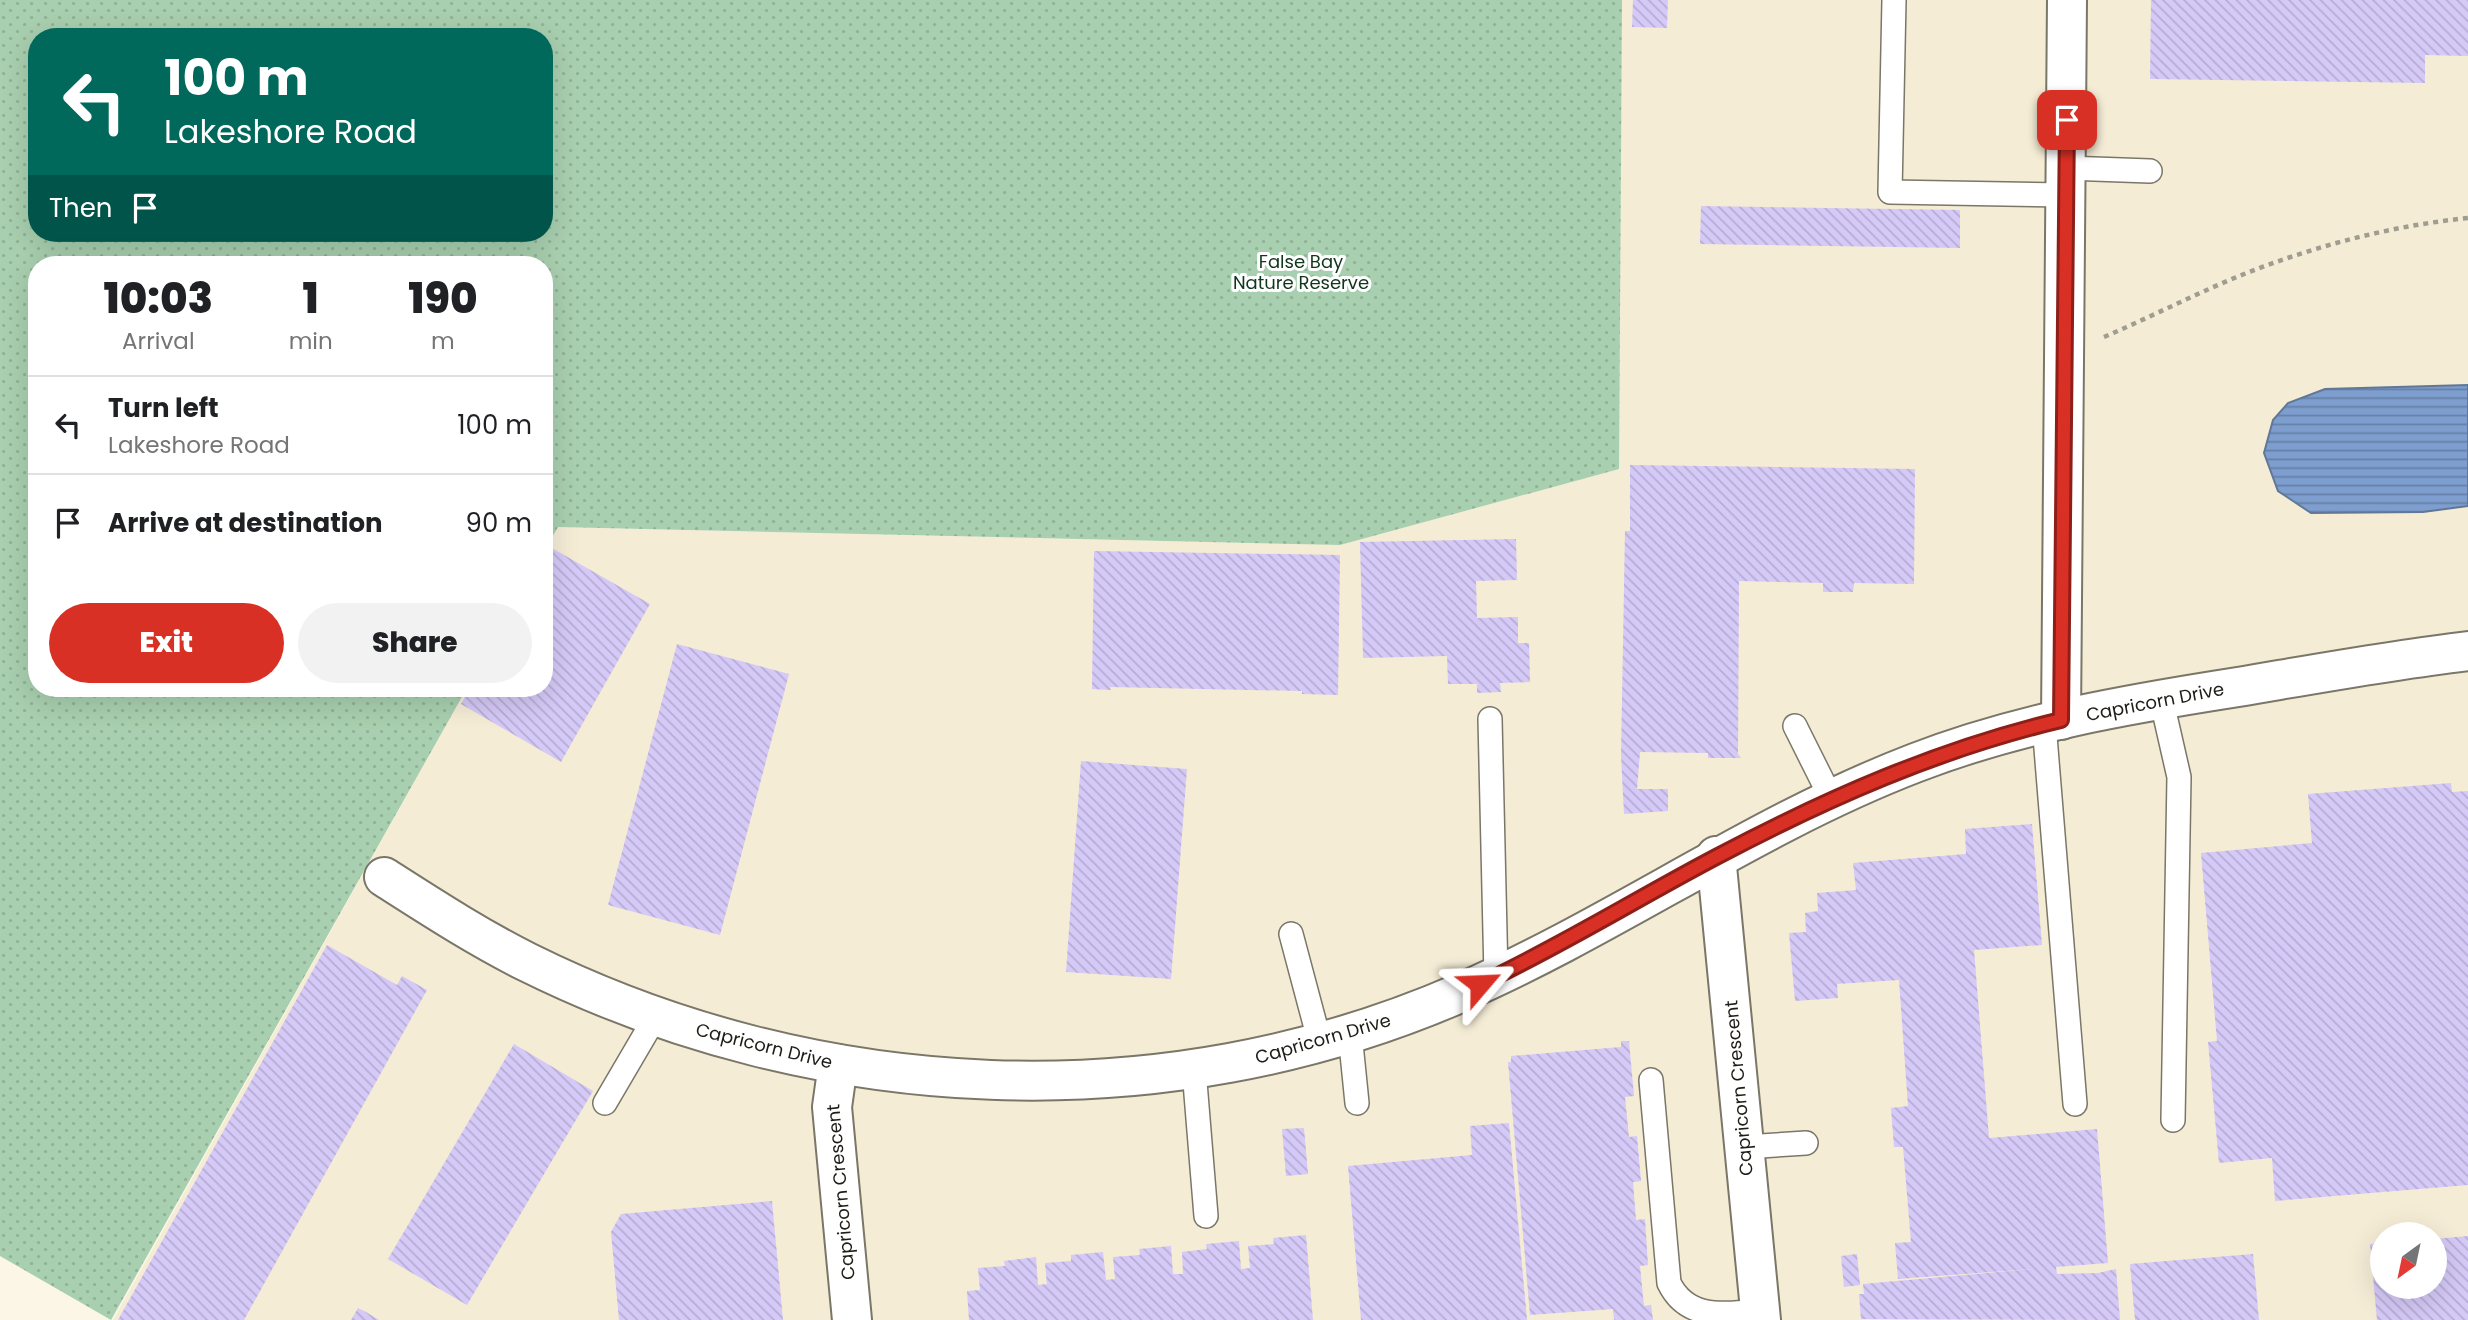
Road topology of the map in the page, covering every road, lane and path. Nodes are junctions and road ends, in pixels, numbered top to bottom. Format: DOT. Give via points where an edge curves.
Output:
graph roads {
  1 [pos="1894,0"];
  2 [pos="2067,0"];
  3 [pos="2150,171"];
  4 [pos="2066,182"];
  5 [pos="2468,218"];
  6 [pos="2064,354"];
  7 [pos="2468,651"];
  8 [pos="2468,676"];
  9 [pos="2237,687"];
  10 [pos="2161,698"];
  11 [pos="1490,719"];
  12 [pos="2053,722"];
  13 [pos="1795,726"];
  14 [pos="1832,800"];
  15 [pos="1717,856"];
  16 [pos="384,877"];
  17 [pos="1291,934"];
  18 [pos="1496,976"];
  19 [pos="656,1016"];
  20 [pos="1335,1038"];
  21 [pos="838,1064"];
  22 [pos="1194,1070"];
  23 [pos="1651,1080"];
  24 [pos="605,1102"];
  25 [pos="1357,1103"];
  26 [pos="2075,1104"];
  27 [pos="2173,1120"];
  28 [pos="1806,1143"];
  29 [pos="1745,1147"];
  30 [pos="1206,1216"];
  31 [pos="1760,1316"];
  32 [pos="852,1320"];
  1 -- 4 [label="lane" via="1890,192"];
  2 -- 4 [label="street"];
  3 -- 4 [label="lane"];
  4 -- 6 [label="street"];
  5 -- 6 [label="path" via="2409,225 2265,266"];
  6 -- 12 [label="street"];
  7 -- 9 [label="street, Capricorn Drive"];
  8 -- 9 [label="street, Capricorn Drive" via="2360,685"];
  9 -- 10 [label="street, Capricorn Drive"];
  10 -- 12 [label="street, Capricorn Drive"];
  10 -- 27 [label="lane" via="2179,777"];
  11 -- 18 [label="lane"];
  12 -- 14 [label="street, Capricorn Drive" via="1915,763"];
  12 -- 26 [label="lane"];
  13 -- 14 [label="lane"];
  14 -- 15 [label="street, Capricorn Drive"];
  15 -- 18 [label="street, Capricorn Drive"];
  15 -- 29 [label="street, Capricorn Crescent"];
  16 -- 19 [label="street, Capricorn Drive" via="527,962"];
  17 -- 20 [label="lane"];
  18 -- 20 [label="street, Capricorn Drive" via="1427,1007"];
  19 -- 21 [label="street, Capricorn Drive" via="764,1049"];
  19 -- 24 [label="lane"];
  20 -- 22 [label="street, Capricorn Drive"];
  20 -- 25 [label="lane"];
  21 -- 22 [label="street, Capricorn Drive" via="933,1076 1055,1083"];
  21 -- 32 [label="street, Capricorn Crescent" via="832,1107"];
  22 -- 30 [label="lane"];
  23 -- 31 [label="lane" via="1669,1283 1674,1295 1703,1314"];
  28 -- 29 [label="lane"];
  29 -- 31 [label="street, Capricorn Crescent"];
}
